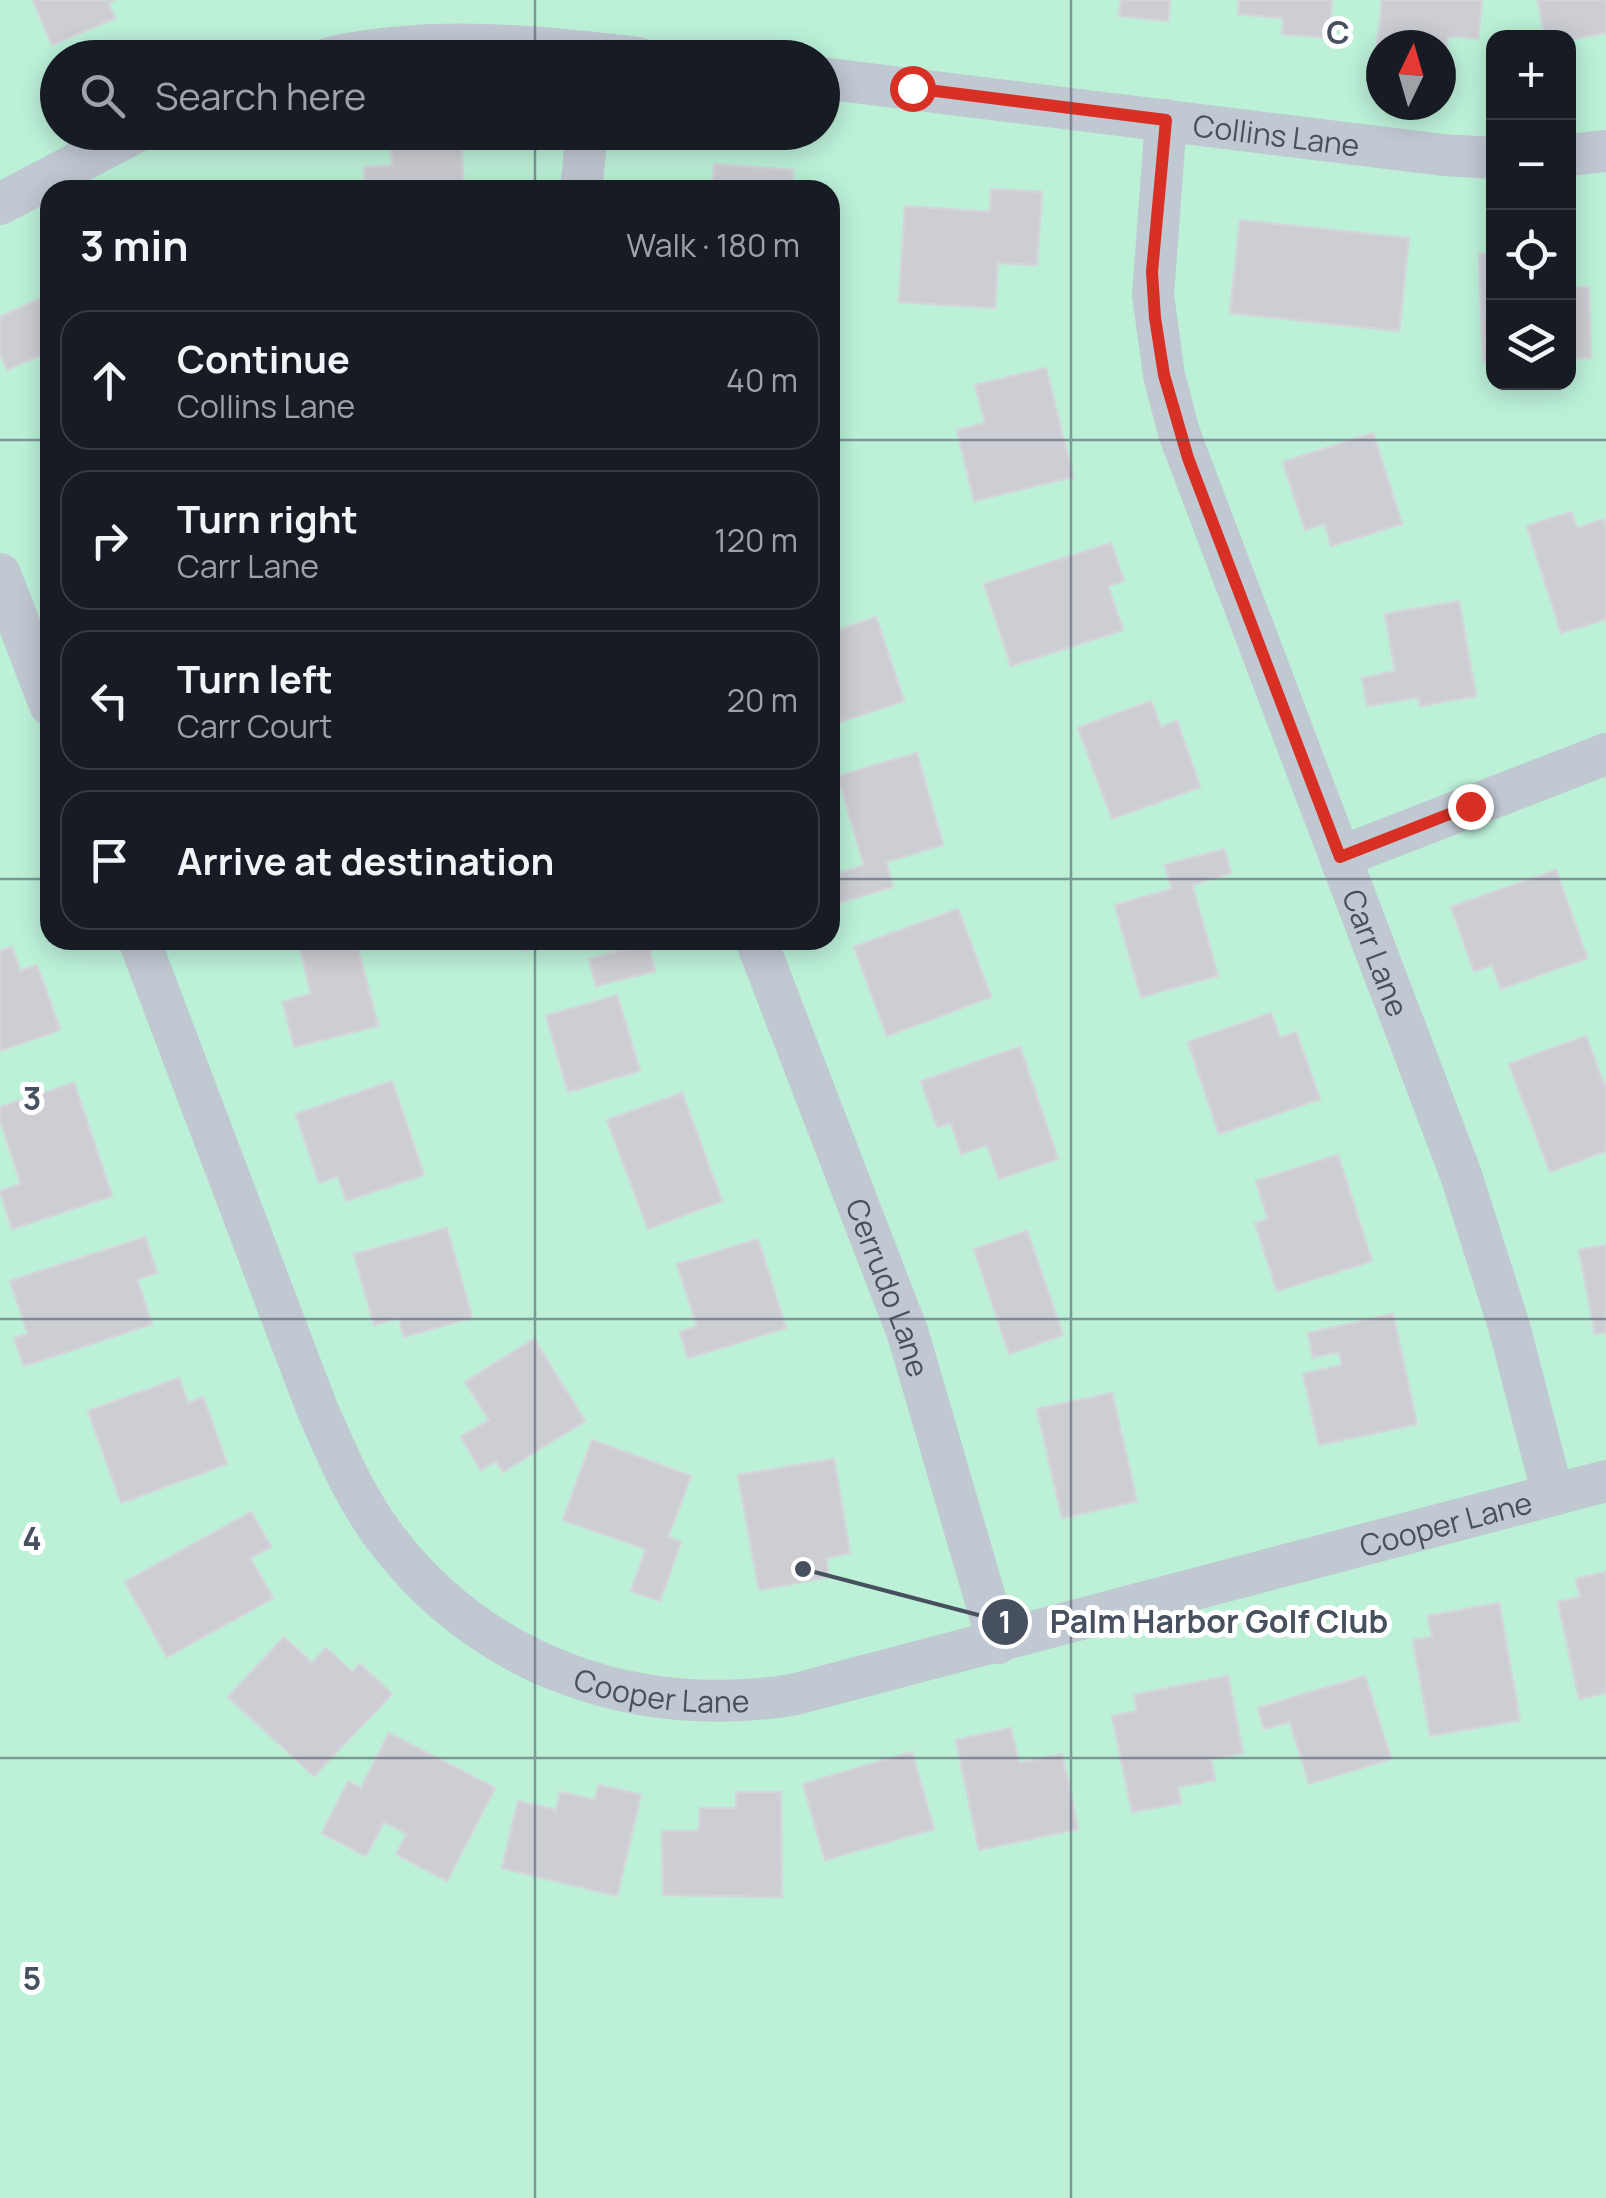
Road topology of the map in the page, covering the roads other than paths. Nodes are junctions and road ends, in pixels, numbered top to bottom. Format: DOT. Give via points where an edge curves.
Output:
graph roads {
  1 [pos="840,80"];
  2 [pos="1166,120"];
  3 [pos="102,150"];
  4 [pos="585,150"];
  5 [pos="1606,151"];
  6 [pos="1576,155"];
  7 [pos="1486,158"];
  8 [pos="45,180"];
  9 [pos="582,180"];
  10 [pos="40,183"];
  11 [pos="0,204"];
  12 [pos="0,574"];
  13 [pos="40,680"];
  14 [pos="1606,754"];
  15 [pos="1340,857"];
  16 [pos="143,950"];
  17 [pos="760,950"];
  18 [pos="1606,1481"];
  19 [pos="1553,1495"];
  20 [pos="998,1643"];
  1 -- 2 [label="street, Collins Lane"];
  2 -- 7 [label="street, Collins Lane"];
  2 -- 15 [label="street, Carr Lane" via="1152,272 1164,375 1188,458"];
  3 -- 8 [label="street"];
  4 -- 9 [label="street"];
  5 -- 6 [label="street"];
  10 -- 11 [label="street"];
  12 -- 13 [label="street"];
  14 -- 15 [label="street"];
  15 -- 19 [label="street, Carr Lane" via="1461,1176"];
  16 -- 20 [label="street, Cooper Lane" via="334,1446 386,1538 448,1604 560,1672 664,1700 792,1695"];
  17 -- 20 [label="street, Cerrudo Lane" via="908,1334"];
  18 -- 19 [label="street, Cooper Lane"];
  19 -- 20 [label="street, Cooper Lane"];
}
